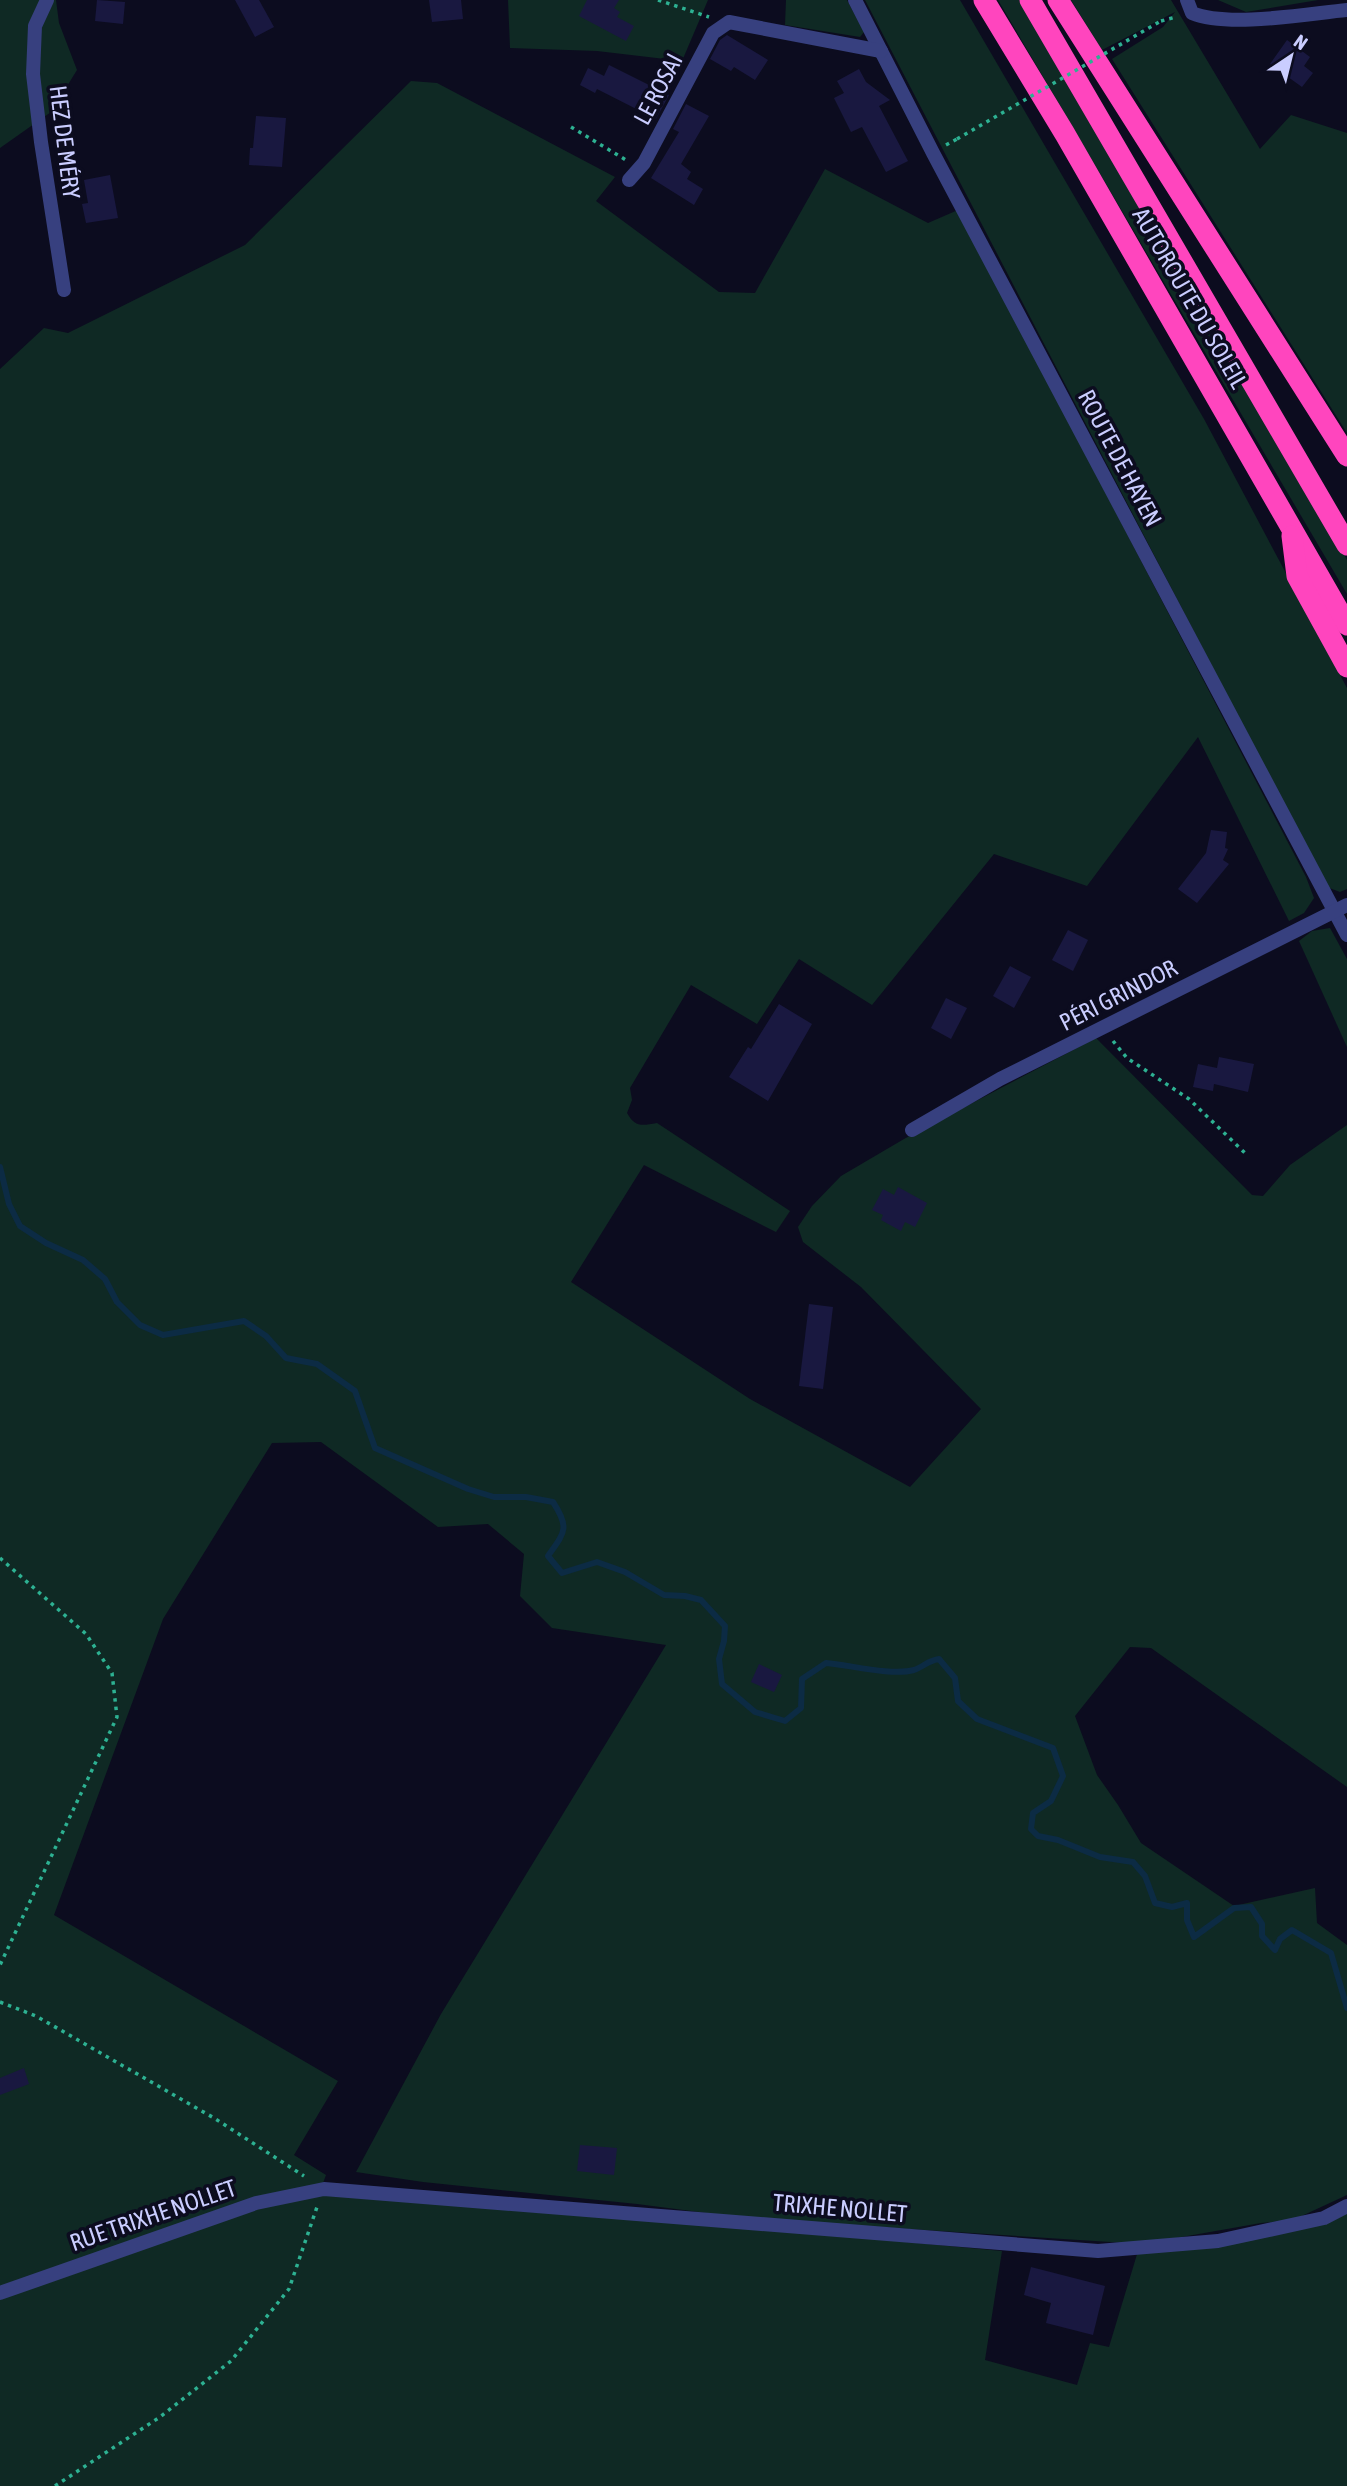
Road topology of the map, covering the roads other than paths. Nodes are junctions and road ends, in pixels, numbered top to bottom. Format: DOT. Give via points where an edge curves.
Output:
graph roads {
  1 [pos="47,0"];
  2 [pos="855,0"];
  3 [pos="984,0"];
  4 [pos="1030,0"];
  5 [pos="1058,0"];
  6 [pos="1188,0"];
  7 [pos="1347,10"];
  8 [pos="881,51"];
  9 [pos="629,180"];
  10 [pos="64,290"];
  11 [pos="1347,456"];
  12 [pos="1291,527"];
  13 [pos="1347,545"];
  14 [pos="1347,625"];
  15 [pos="1347,667"];
  16 [pos="1340,909"];
  17 [pos="1347,935"];
  18 [pos="912,1130"];
  19 [pos="324,2189"];
  20 [pos="1347,2206"];
  21 [pos="0,2293"];
  1 -- 10 [label="street, HEZ DE MÉRY" via="35,26 33,74"];
  2 -- 8 [label="street, ROUTE DE HAYEN"];
  3 -- 12 [label="highway, AUTOROUTE DU SOLEIL"];
  4 -- 13 [label="highway, AUTOROUTE DU SOLEIL"];
  5 -- 11 [label="highway"];
  6 -- 7 [label="street" via="1192,13 1226,21"];
  8 -- 9 [label="street, LE ROSAI" via="729,22 713,33 640,168"];
  8 -- 16 [label="street, ROUTE DE HAYEN"];
  12 -- 14 [label="highway, AUTOROUTE DU SOLEIL"];
  12 -- 15 [label="highway" via="1297,576"];
  16 -- 17 [label="street, ROUTE DE HAYEN"];
  16 -- 18 [label="street, PÉRI GRINDOR" via="1000,1079"];
  19 -- 20 [label="street, TRIXHE NOLLET" via="1098,2251 1218,2241 1324,2218"];
  19 -- 21 [label="street, RUE TRIXHE NOLLET" via="256,2203"];
}
